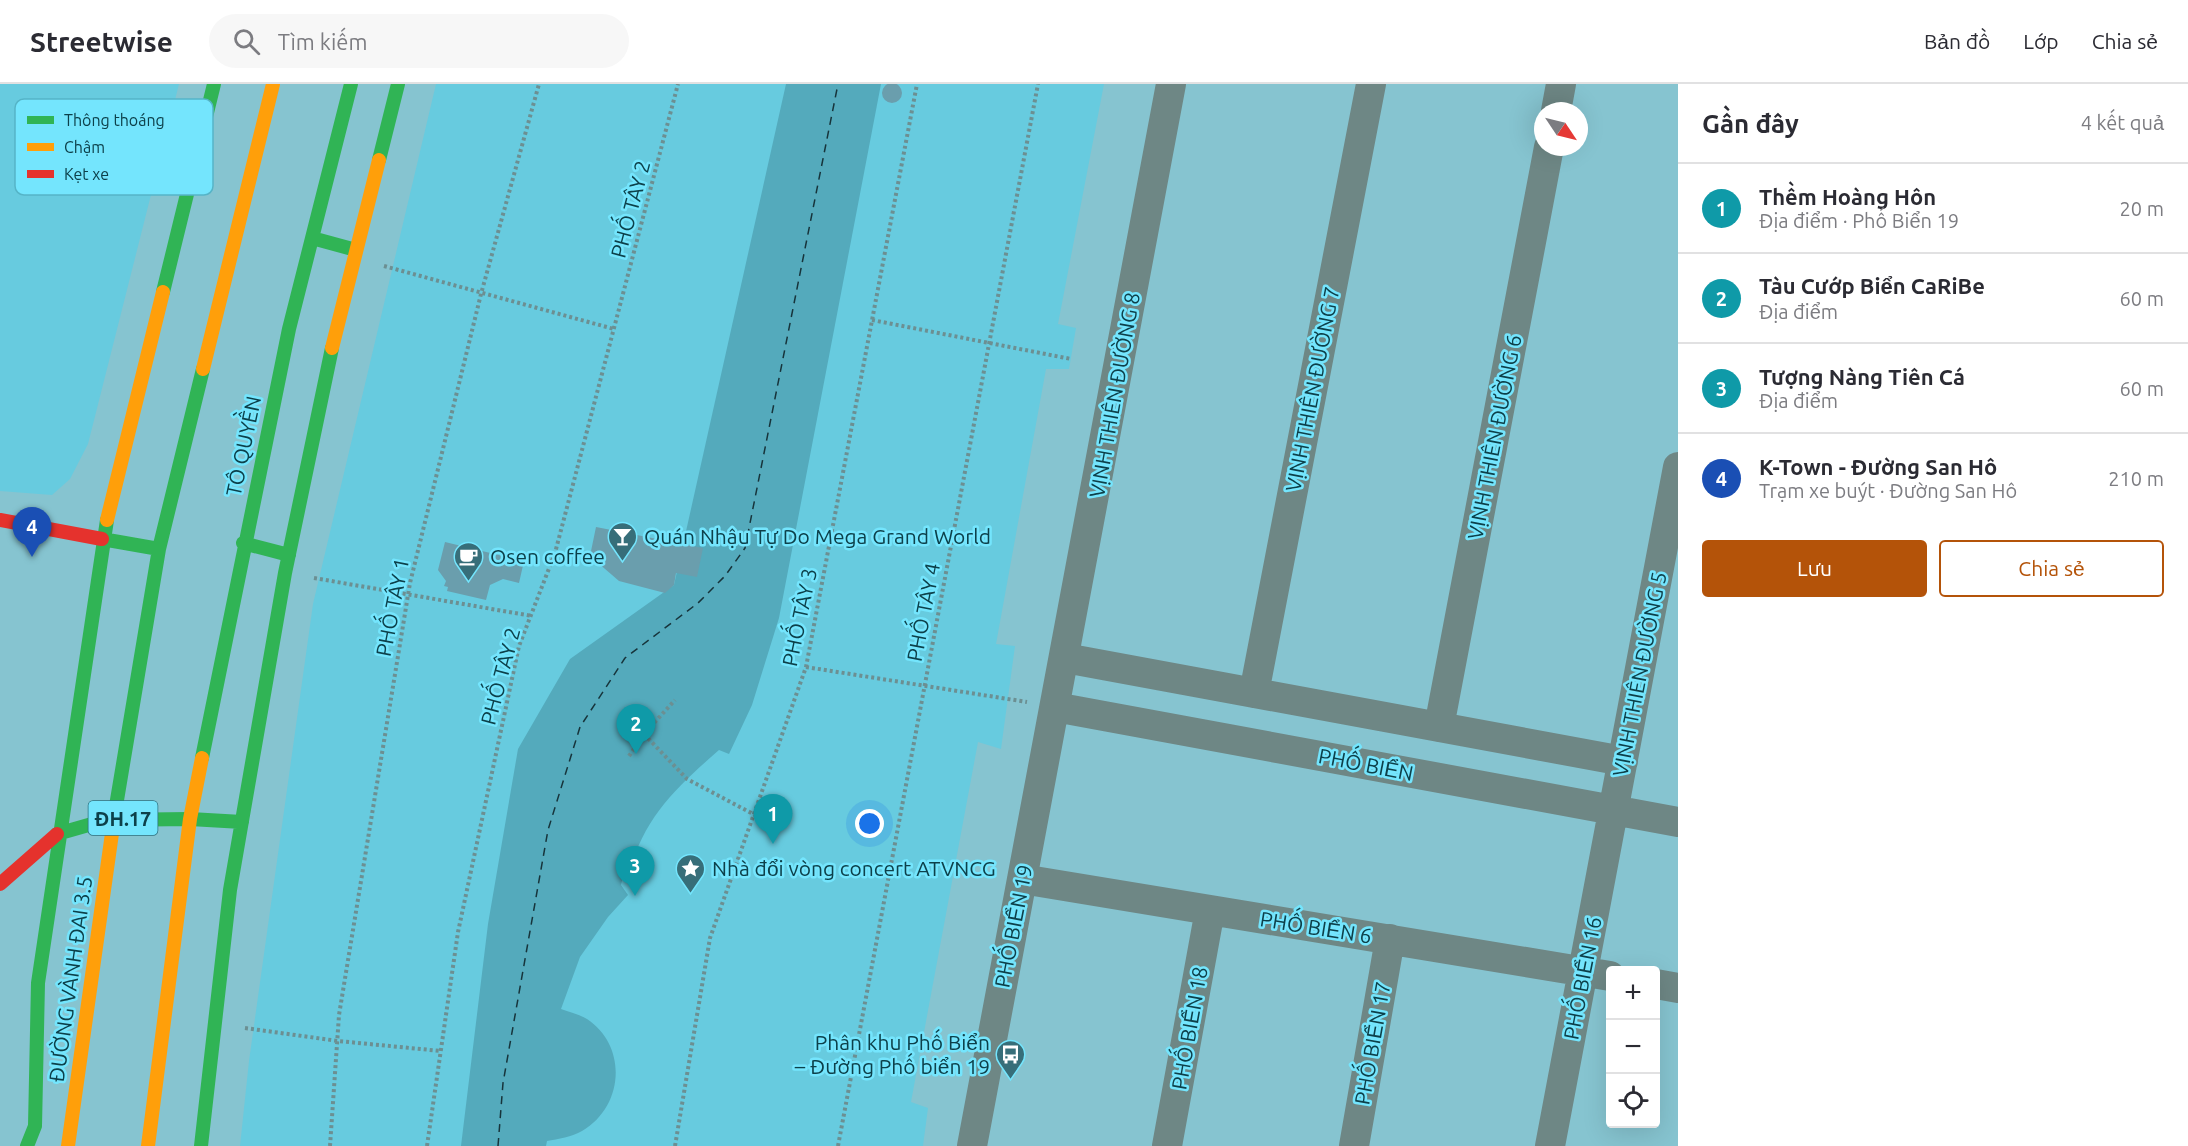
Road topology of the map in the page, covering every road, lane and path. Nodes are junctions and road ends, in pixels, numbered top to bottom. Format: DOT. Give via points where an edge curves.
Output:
graph roads {
  1 [pos="214,84"];
  2 [pos="273,84"];
  3 [pos="351,84"];
  4 [pos="398,84"];
  5 [pos="539,84"];
  6 [pos="678,84"];
  7 [pos="917,84"];
  8 [pos="1038,84"];
  9 [pos="1171,84"];
  10 [pos="1371,84"];
  11 [pos="1561,84"];
  12 [pos="210,99"];
  13 [pos="1558,102"];
  14 [pos="1547,156"];
  15 [pos="187,195"];
  16 [pos="312,238"];
  17 [pos="355,254"];
  18 [pos="480,294"];
  19 [pos="872,320"];
  20 [pos="614,329"];
  21 [pos="989,343"];
  22 [pos="1071,359"];
  23 [pos="1678,467"];
  24 [pos="0,520"];
  25 [pos="102,539"];
  26 [pos="243,543"];
  27 [pos="159,549"];
  28 [pos="289,555"];
  29 [pos="285,573"];
  30 [pos="407,595"];
  31 [pos="532,616"];
  32 [pos="1065,658"];
  33 [pos="806,667"];
  34 [pos="925,685"];
  35 [pos="1254,693"];
  36 [pos="675,700"];
  37 [pos="1055,706"];
  38 [pos="1439,727"];
  39 [pos="644,734"];
  40 [pos="629,756"];
  41 [pos="1623,762"];
  42 [pos="1614,810"];
  43 [pos="755,815"];
  44 [pos="114,818"];
  45 [pos="190,819"];
  46 [pos="242,822"];
  47 [pos="1678,822"];
  48 [pos="57,834"];
  49 [pos="1022,879"];
  50 [pos="0,884"];
  51 [pos="1210,910"];
  52 [pos="1390,939"];
  53 [pos="1597,974"];
  54 [pos="1660,985"];
  55 [pos="1678,988"];
  56 [pos="214,1024"];
  57 [pos="338,1041"];
  58 [pos="441,1051"];
  59 [pos="27,1146"];
  60 [pos="68,1146"];
  61 [pos="148,1146"];
  62 [pos="201,1146"];
  63 [pos="330,1146"];
  64 [pos="427,1146"];
  65 [pos="675,1146"];
  66 [pos="838,1146"];
  67 [pos="972,1146"];
  68 [pos="1167,1146"];
  69 [pos="1354,1146"];
  70 [pos="1550,1146"];
  1 -- 12 [label="main road"];
  2 -- 27 [label="main road"];
  3 -- 16 [label="main road, TÔ QUYỀN"];
  4 -- 17 [label="main road"];
  5 -- 18 [label="path, PHỐ TÂY 1"];
  6 -- 20 [label="path, PHỐ TÂY 2"];
  7 -- 19 [label="path, PHỐ TÂY 3"];
  8 -- 21 [label="path, PHỐ TÂY 4"];
  9 -- 32 [label="street, VỊNH THIÊN ĐƯỜNG 8"];
  10 -- 35 [label="street, VỊNH THIÊN ĐƯỜNG 7"];
  11 -- 13 [label="street"];
  14 -- 38 [label="street, VỊNH THIÊN ĐƯỜNG 6"];
  15 -- 25 [label="main road"];
  16 -- 17 [label="main road"];
  16 -- 26 [label="main road, TÔ QUYỀN"];
  17 -- 18 [label="path"];
  17 -- 28 [label="main road" via="324,380"];
  18 -- 20 [label="path"];
  18 -- 30 [label="path, PHỐ TÂY 1"];
  19 -- 21 [label="path"];
  19 -- 33 [label="path, PHỐ TÂY 3"];
  20 -- 31 [label="path, PHỐ TÂY 2" via="555,553"];
  21 -- 22 [label="path"];
  21 -- 34 [label="path, PHỐ TÂY 4"];
  23 -- 41 [label="street, VỊNH THIÊN ĐƯỜNG 5"];
  24 -- 25 [label="main road"];
  25 -- 27 [label="main road"];
  25 -- 48 [label="main road"];
  26 -- 28 [label="main road"];
  26 -- 45 [label="main road, TÔ QUYỀN"];
  27 -- 44 [label="main road"];
  28 -- 29 [label="main road"];
  29 -- 30 [label="path"];
  29 -- 46 [label="main road"];
  30 -- 31 [label="path"];
  30 -- 57 [label="path, PHỐ TÂY 1"];
  31 -- 58 [label="path, PHỐ TÂY 2" via="519,646 470,875"];
  32 -- 35 [label="street"];
  32 -- 37 [label="street, VỊNH THIÊN ĐƯỜNG 8"];
  33 -- 34 [label="path"];
  33 -- 43 [label="path, PHỐ TÂY 3"];
  34 -- 37 [label="path"];
  34 -- 66 [label="path, PHỐ TÂY 4"];
  35 -- 38 [label="street"];
  36 -- 39 [label="path"];
  37 -- 42 [label="street, PHỐ BIỂN"];
  37 -- 49 [label="street, PHỐ BIỂN 19"];
  38 -- 41 [label="street"];
  39 -- 40 [label="path"];
  39 -- 43 [label="path" via="687,779"];
  41 -- 42 [label="street, VỊNH THIÊN ĐƯỜNG 5"];
  42 -- 47 [label="street, PHỐ BIỂN"];
  42 -- 53 [label="street, PHỐ BIỂN 16"];
  43 -- 65 [label="path, PHỐ TÂY 3" via="711,938"];
  44 -- 45 [label="main road, ĐH.17"];
  44 -- 48 [label="main road, ĐH.17" via="79,824"];
  44 -- 60 [label="main road, ĐƯỜNG VÀNH ĐAI 3.5"];
  45 -- 46 [label="main road, ĐH.17"];
  45 -- 61 [label="main road"];
  46 -- 56 [label="main road"];
  48 -- 50 [label="main road, ĐH.17"];
  48 -- 59 [label="main road" via="38,983 35,1126"];
  49 -- 51 [label="street, PHỐ BIỂN 6"];
  49 -- 67 [label="street, PHỐ BIỂN 19"];
  51 -- 52 [label="street, PHỐ BIỂN 6"];
  51 -- 68 [label="street, PHỐ BIỂN 18"];
  52 -- 53 [label="street, PHỐ BIỂN 6"];
  52 -- 69 [label="street, PHỐ BIỂN 17"];
  53 -- 70 [label="street, PHỐ BIỂN 16"];
  54 -- 55 [label="street"];
  56 -- 57 [label="path"];
  56 -- 62 [label="main road"];
  57 -- 58 [label="path"];
  57 -- 63 [label="path, PHỐ TÂY 1"];
  58 -- 64 [label="path, PHỐ TÂY 2"];
}
